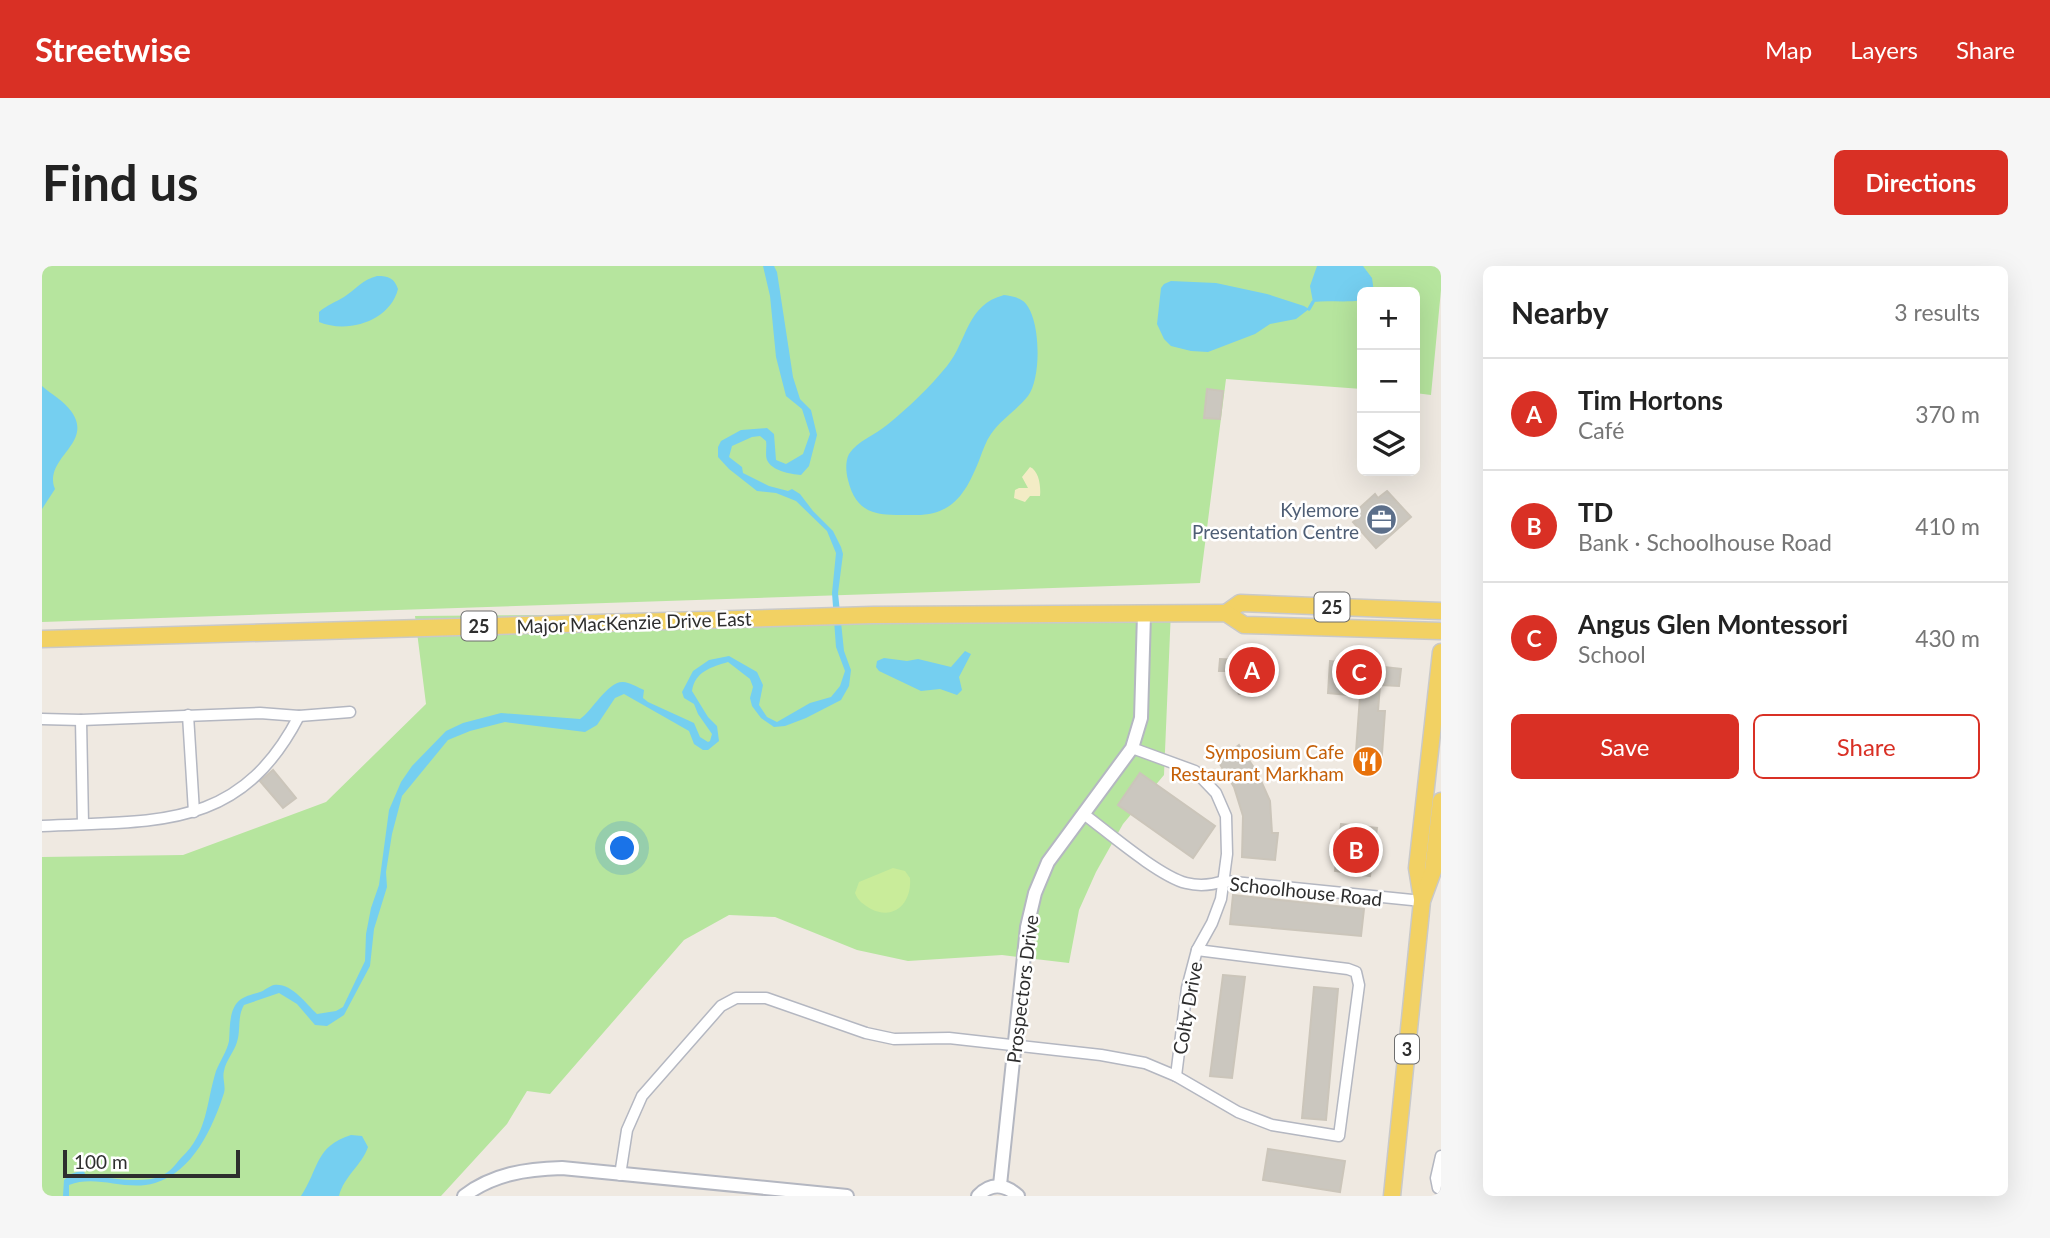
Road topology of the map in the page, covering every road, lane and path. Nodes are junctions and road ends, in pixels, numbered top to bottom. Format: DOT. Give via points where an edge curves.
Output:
graph roads {
  1 [pos="1441,611"];
  2 [pos="1226,613"];
  3 [pos="1144,614"];
  4 [pos="1441,631"];
  5 [pos="42,639"];
  6 [pos="1441,652"];
  7 [pos="350,712"];
  8 [pos="188,715"];
  9 [pos="299,716"];
  10 [pos="42,719"];
  11 [pos="81,720"];
  12 [pos="1132,748"];
  13 [pos="1441,801"];
  14 [pos="194,812"];
  15 [pos="1085,815"];
  16 [pos="83,824"];
  17 [pos="42,826"];
  18 [pos="1224,881"];
  19 [pos="1422,901"];
  20 [pos="1197,950"];
  21 [pos="1015,1045"];
  22 [pos="1176,1076"];
  23 [pos="1441,1156"];
  24 [pos="620,1175"];
  25 [pos="1000,1185"];
  26 [pos="1441,1189"];
  27 [pos="827,1195"];
  28 [pos="464,1196"];
  29 [pos="847,1196"];
  30 [pos="978,1196"];
  31 [pos="1018,1196"];
  32 [pos="1392,1196"];
  1 -- 2 [label="main road, Major MacKenzie Drive East / 25" via="1240,603"];
  2 -- 3 [label="main road, Major MacKenzie Drive East / 25"];
  2 -- 4 [label="main road, Major MacKenzie Drive East / 25" via="1244,625"];
  3 -- 5 [label="main road, Major MacKenzie Drive East / 25" via="873,615"];
  3 -- 12 [label="street, Prospectors Drive" via="1141,718"];
  6 -- 19 [label="main road, 3" via="1418,868"];
  7 -- 9 [label="street"];
  8 -- 9 [label="street"];
  8 -- 11 [label="street"];
  8 -- 14 [label="street"];
  9 -- 14 [label="street" via="262,770 224,800"];
  10 -- 11 [label="street"];
  11 -- 16 [label="street"];
  12 -- 15 [label="street, Prospectors Drive"];
  12 -- 18 [label="street, Colty Drive" via="1195,771 1216,793 1227,827"];
  13 -- 19 [label="main road, 3" via="1433,871"];
  14 -- 16 [label="street"];
  15 -- 18 [label="street, Schoolhouse Road" via="1169,877 1187,884"];
  15 -- 21 [label="street, Prospectors Drive" via="1048,862 1035,893"];
  16 -- 17 [label="street"];
  18 -- 19 [label="street, Schoolhouse Road"];
  18 -- 20 [label="street, Colty Drive" via="1217,911"];
  19 -- 32 [label="main road, 3"];
  20 -- 22 [label="street, Colty Drive" via="1186,988"];
  20 -- 22 [label="street" via="1356,972 1359,985 1339,1136 1264,1122"];
  21 -- 22 [label="street" via="1145,1063"];
  21 -- 24 [label="street" via="949,1038 894,1039 766,998 736,998 721,1006 642,1096 627,1130"];
  21 -- 25 [label="street, Prospectors Drive"];
  23 -- 26 [label="street" via="1436,1178"];
  24 -- 27 [label="street"];
  24 -- 28 [label="street" via="562,1168 514,1171"];
  25 -- 30 [label="street"];
  25 -- 31 [label="street"];
  27 -- 29 [label="street"];
}
